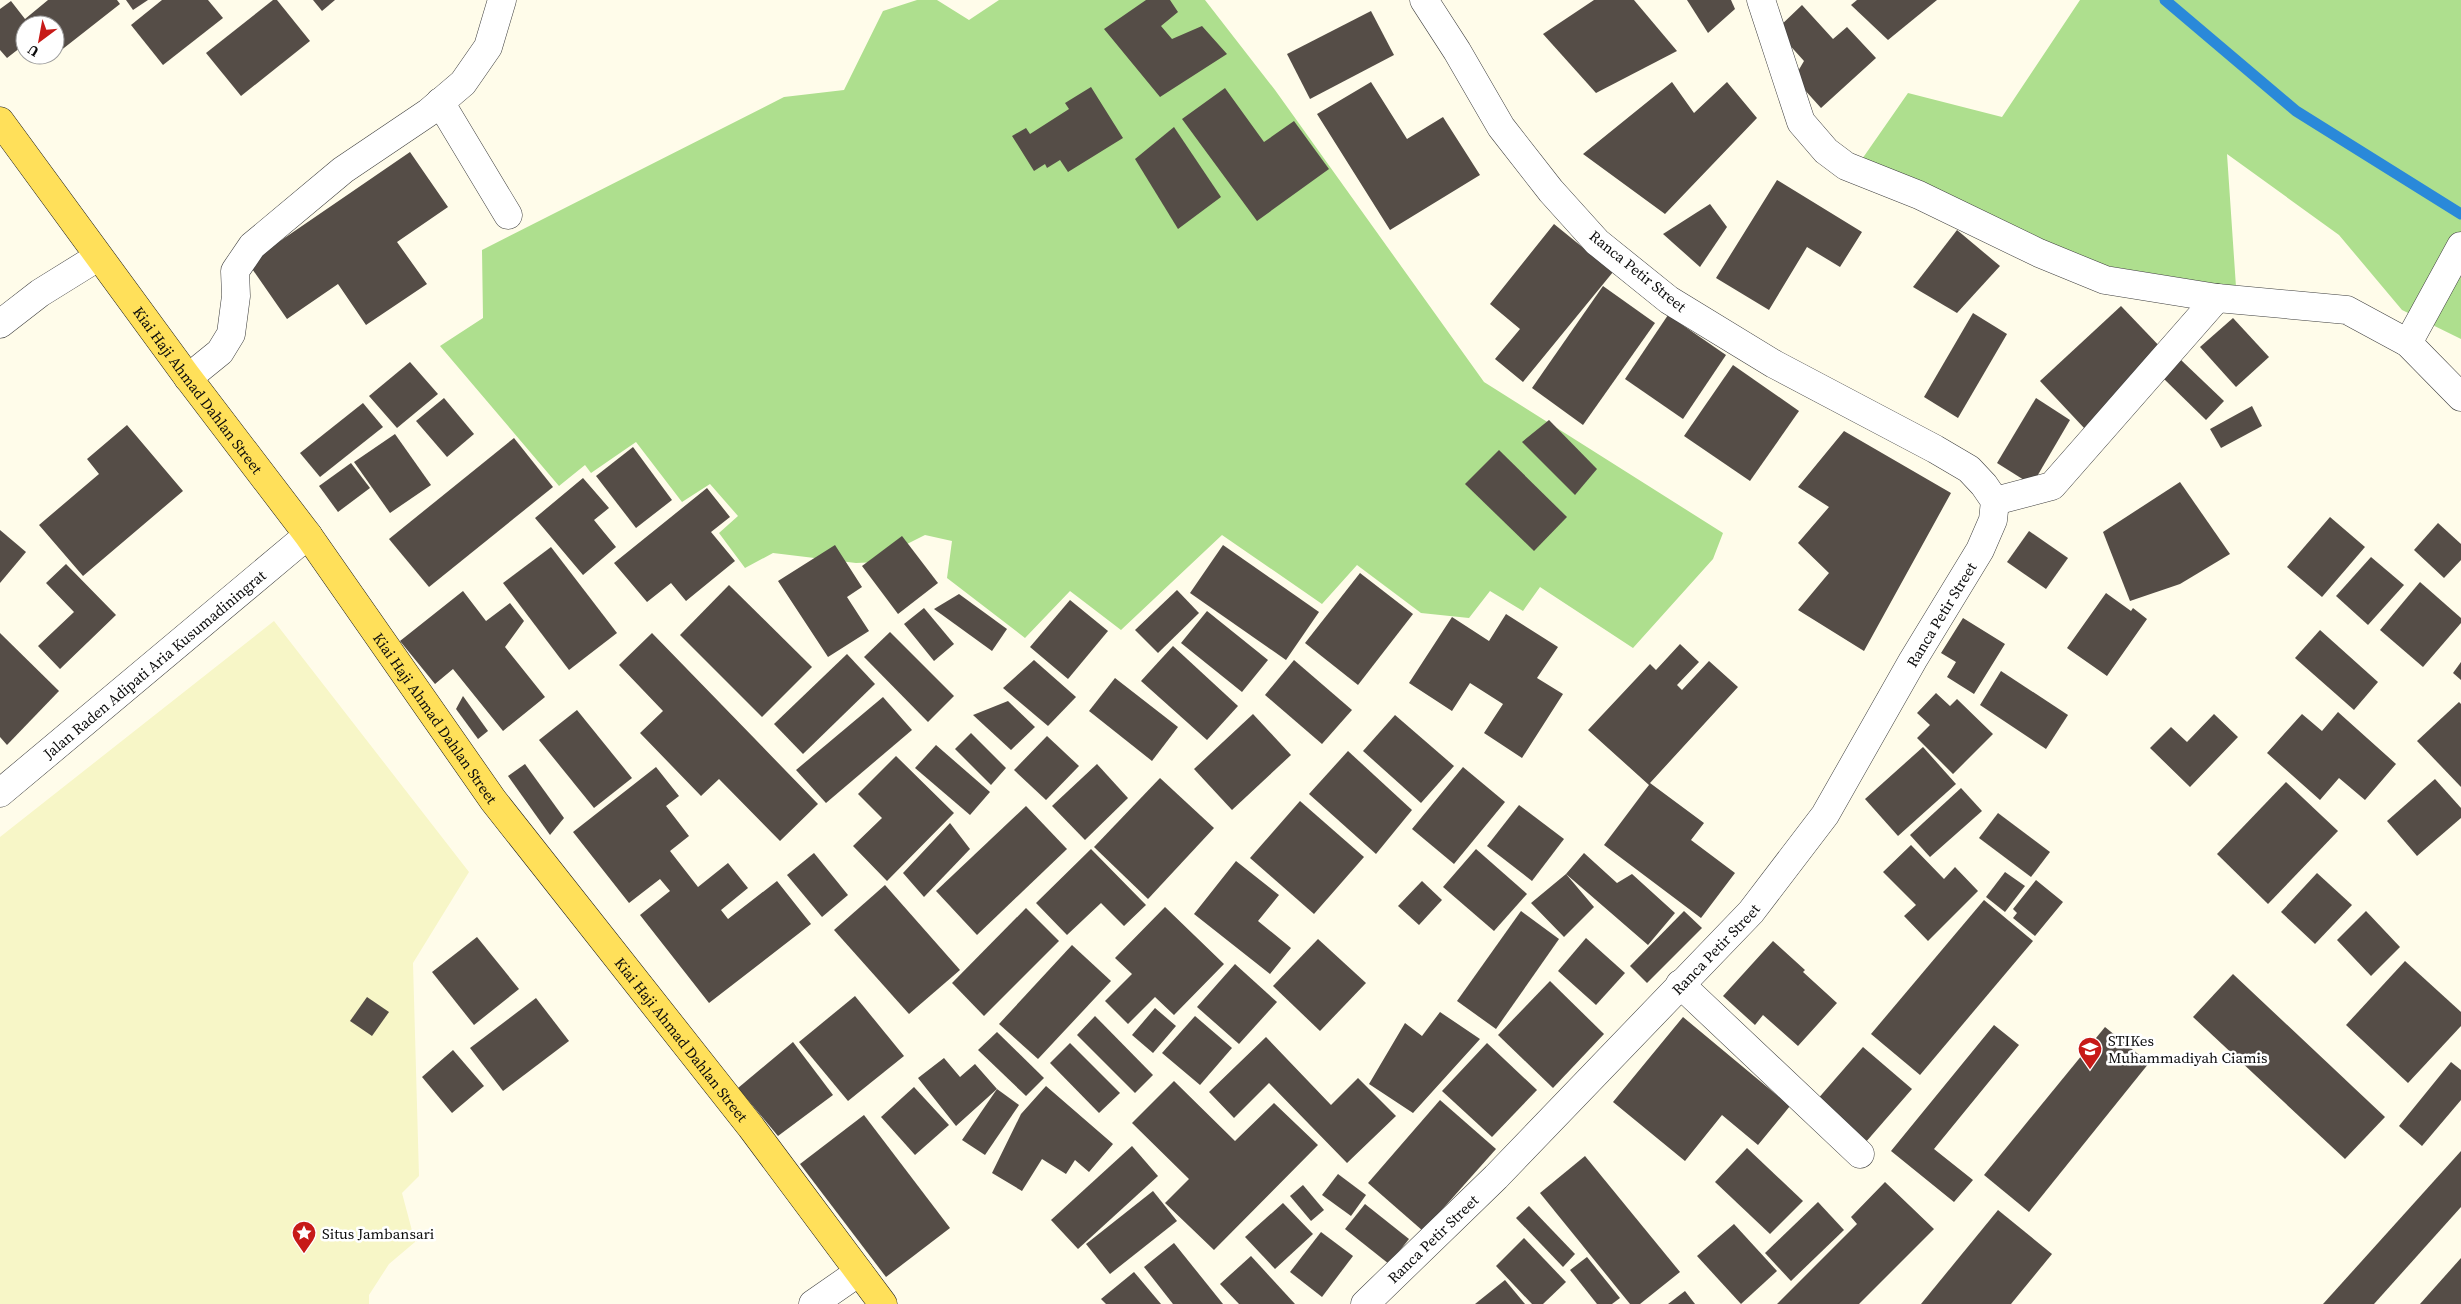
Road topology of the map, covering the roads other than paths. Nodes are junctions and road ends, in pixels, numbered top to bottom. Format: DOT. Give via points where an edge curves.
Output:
graph roads {
  1 [pos="502,0"];
  2 [pos="1424,0"];
  3 [pos="1761,0"];
  4 [pos="440,102"];
  5 [pos="0,121"];
  6 [pos="508,215"];
  7 [pos="2460,249"];
  8 [pos="98,257"];
  9 [pos="2217,298"];
  10 [pos="0,324"];
  11 [pos="2408,343"];
  12 [pos="188,378"];
  13 [pos="2461,397"];
  14 [pos="1995,501"];
  15 [pos="308,535"];
  16 [pos="0,792"];
  17 [pos="1680,984"];
  18 [pos="1860,1154"];
  19 [pos="859,1272"];
  20 [pos="813,1304"];
  21 [pos="883,1304"];
  22 [pos="1365,1304"];
  1 -- 4 [label="street" via="488,47 463,83"];
  2 -- 14 [label="street, Ranca Petir Street" via="1501,127 1551,191 1597,242 1669,300 1774,364 1969,469"];
  3 -- 9 [label="street" via="1801,122 1826,151 1846,166 1920,195 2039,253 2105,280"];
  4 -- 6 [label="street"];
  4 -- 12 [label="street" via="392,139 342,170 252,246 235,271 236,296 231,334 220,352"];
  5 -- 8 [label="main road, Kiai Haji Ahmad Dahlan Street"];
  7 -- 11 [label="street"];
  8 -- 10 [label="street" via="40,293"];
  8 -- 12 [label="main road, Kiai Haji Ahmad Dahlan Street"];
  9 -- 11 [label="street" via="2347,310"];
  9 -- 14 [label="street" via="2052,486"];
  11 -- 13 [label="street"];
  12 -- 15 [label="main road, Kiai Haji Ahmad Dahlan Street"];
  14 -- 17 [label="street, Ranca Petir Street" via="1993,520 1980,550 1825,815 1751,912"];
  15 -- 16 [label="street, Jalan Raden Adipati Aria Kusumadiningrat"];
  15 -- 19 [label="main road, Kiai Haji Ahmad Dahlan Street" via="493,800 751,1127"];
  17 -- 18 [label="street"];
  17 -- 22 [label="street, Ranca Petir Street" via="1496,1176"];
  19 -- 20 [label="street"];
  19 -- 21 [label="main road, Kiai Haji Ahmad Dahlan Street"];
}
